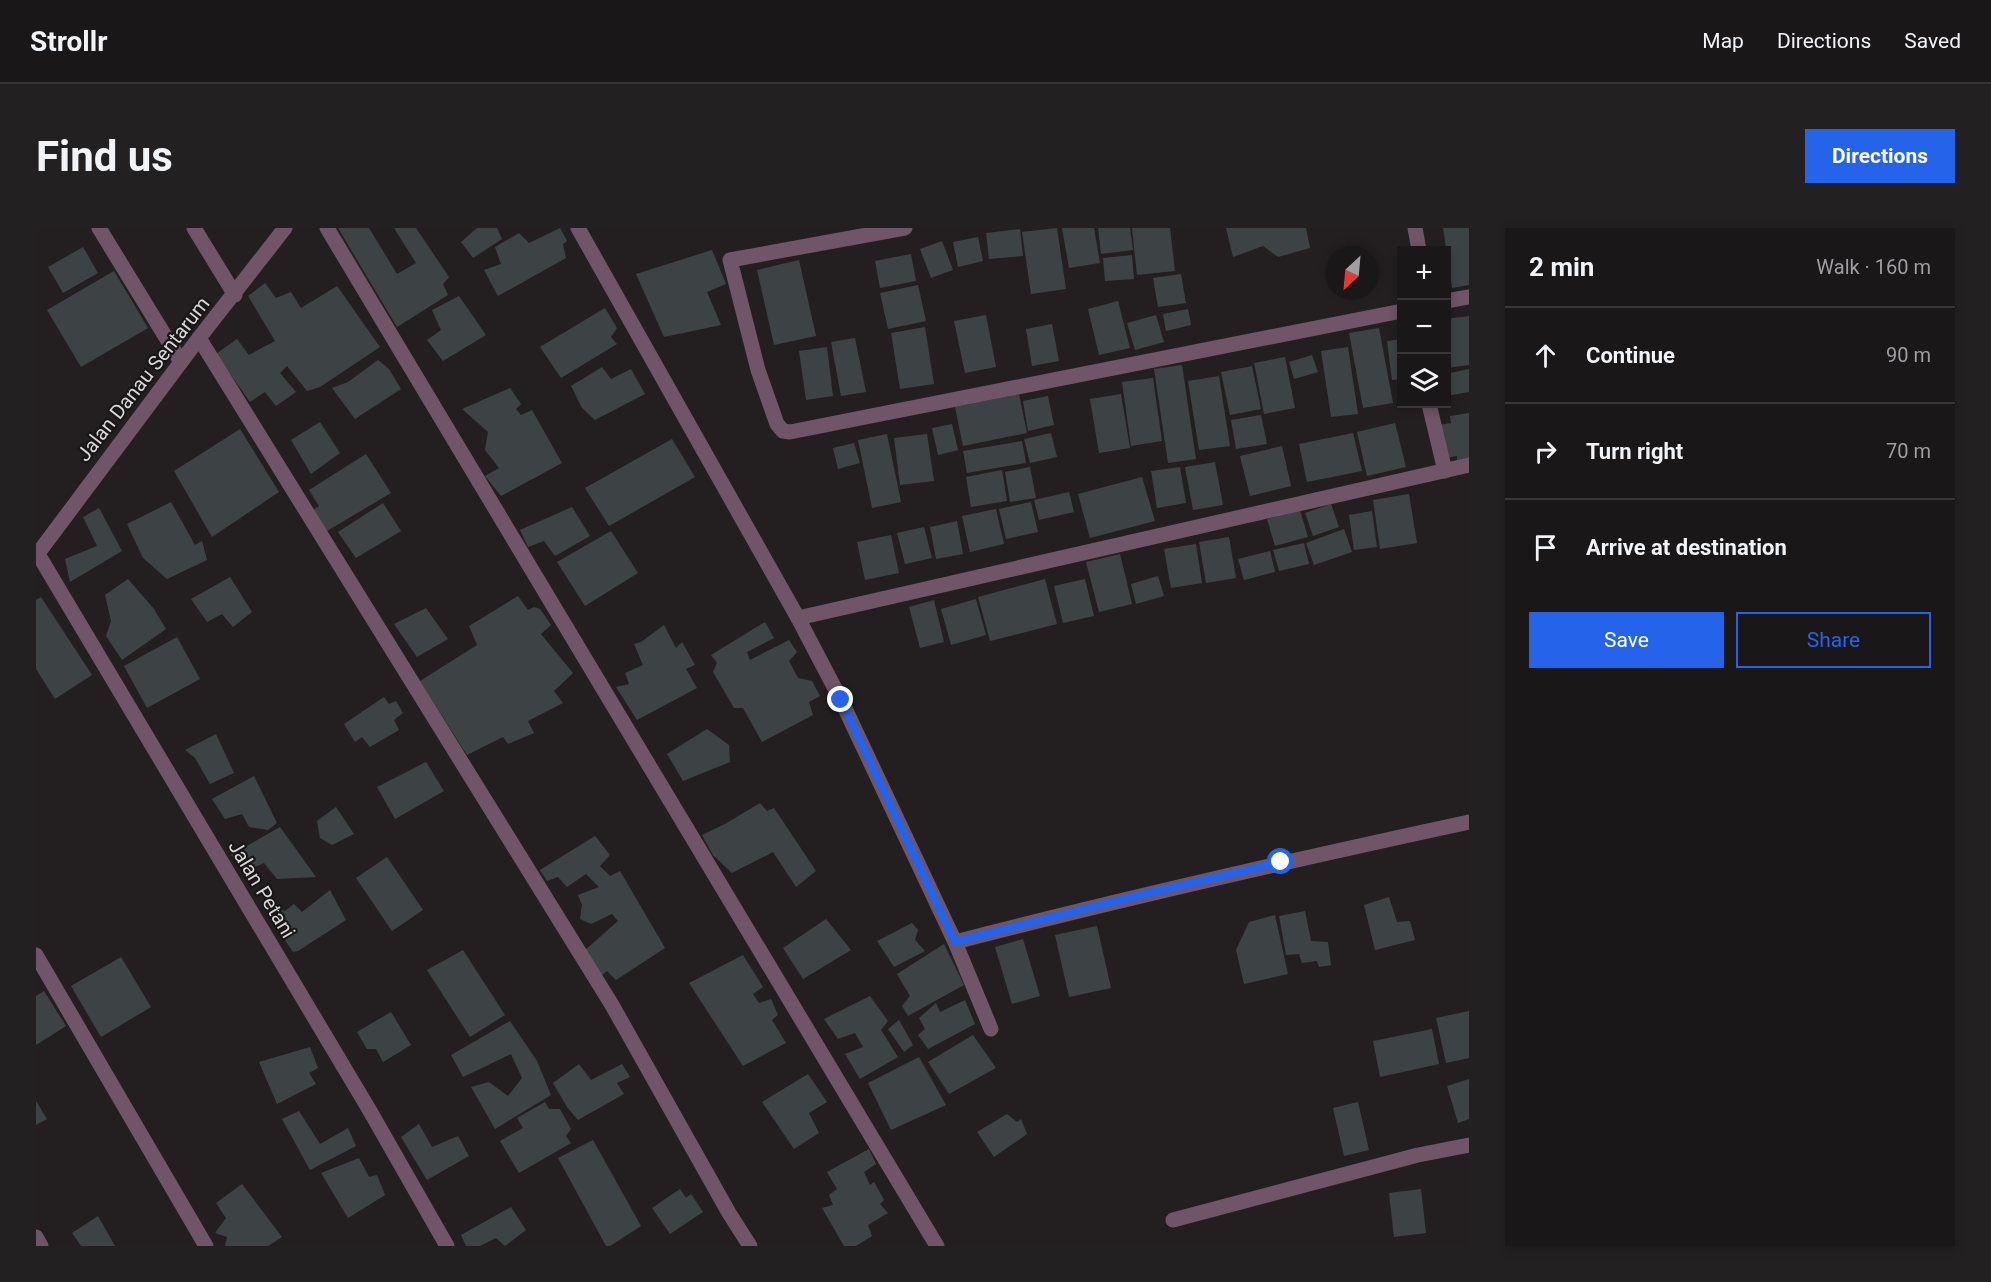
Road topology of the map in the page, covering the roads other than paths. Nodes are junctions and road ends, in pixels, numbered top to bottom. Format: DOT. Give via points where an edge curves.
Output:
graph roads {
  1 [pos="99,228"];
  2 [pos="194,228"];
  3 [pos="285,228"];
  4 [pos="327,228"];
  5 [pos="578,228"];
  6 [pos="904,228"];
  7 [pos="1414,228"];
  8 [pos="1418,246"];
  9 [pos="235,295"];
  10 [pos="1469,297"];
  11 [pos="1451,301"];
  12 [pos="1397,312"];
  13 [pos="199,338"];
  14 [pos="181,362"];
  15 [pos="1430,408"];
  16 [pos="1469,465"];
  17 [pos="1445,471"];
  18 [pos="37,555"];
  19 [pos="798,618"];
  20 [pos="1469,822"];
  21 [pos="955,942"];
  22 [pos="36,955"];
  23 [pos="991,1029"];
  24 [pos="1469,1144"];
  25 [pos="1173,1220"];
  26 [pos="36,1237"];
  27 [pos="41,1246"];
  28 [pos="206,1246"];
  29 [pos="447,1246"];
  30 [pos="750,1246"];
  31 [pos="937,1246"];
  1 -- 14 [label="street"];
  2 -- 9 [label="street"];
  3 -- 9 [label="street, Jalan Danau Sentarum"];
  4 -- 31 [label="street"];
  5 -- 19 [label="street"];
  6 -- 12 [label="street" via="730,260 758,370 783,431"];
  7 -- 8 [label="street"];
  9 -- 13 [label="street, Jalan Danau Sentarum"];
  10 -- 11 [label="street"];
  13 -- 14 [label="street, Jalan Danau Sentarum"];
  13 -- 30 [label="street" via="612,1005"];
  14 -- 18 [label="street, Jalan Danau Sentarum"];
  15 -- 17 [label="street"];
  16 -- 17 [label="street"];
  17 -- 19 [label="street"];
  18 -- 29 [label="street, Jalan Petani"];
  19 -- 21 [label="street"];
  20 -- 21 [label="street" via="1281,862"];
  21 -- 23 [label="street"];
  22 -- 28 [label="street"];
  24 -- 25 [label="street"];
  26 -- 27 [label="street"];
}
